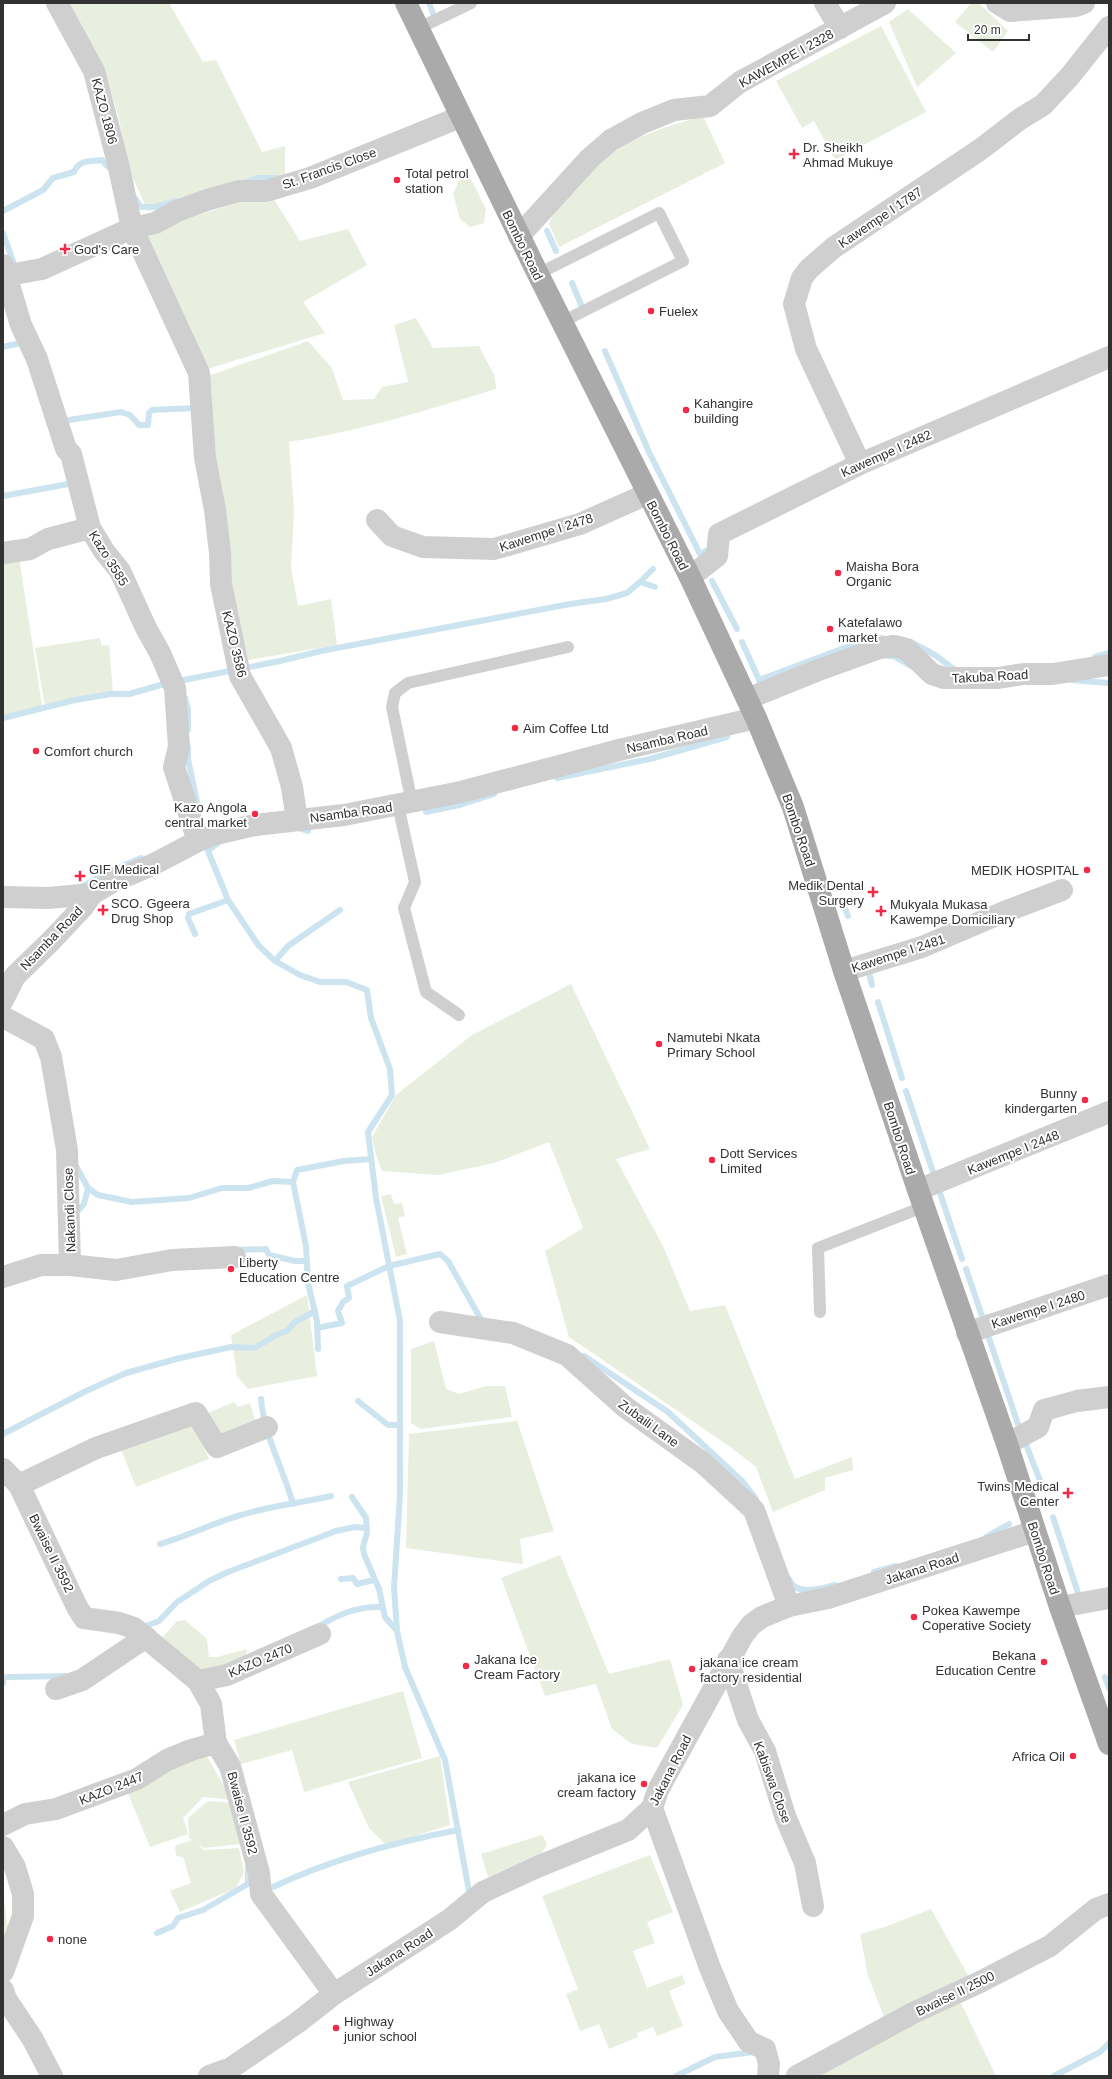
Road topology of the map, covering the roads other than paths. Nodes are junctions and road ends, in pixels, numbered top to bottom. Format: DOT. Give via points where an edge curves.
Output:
graph roads {
  1 [pos="57,3"];
  2 [pos="406,3"];
  3 [pos="471,3"];
  4 [pos="825,3"];
  5 [pos="885,3"];
  6 [pos="997,3"];
  7 [pos="1084,3"];
  8 [pos="1109,27"];
  9 [pos="840,28"];
  10 [pos="417,29"];
  11 [pos="460,117"];
  12 [pos="132,228"];
  13 [pos="519,236"];
  14 [pos="7,272"];
  15 [pos="538,274"];
  16 [pos="562,322"];
  17 [pos="1109,357"];
  18 [pos="205,458"];
  19 [pos="860,464"];
  20 [pos="647,494"];
  21 [pos="377,520"];
  22 [pos="90,528"];
  23 [pos="3,553"];
  24 [pos="690,577"];
  25 [pos="568,647"];
  26 [pos="1105,671"];
  27 [pos="752,709"];
  28 [pos="405,804"];
  29 [pos="297,820"];
  30 [pos="198,841"];
  31 [pos="1062,890"];
  32 [pos="92,894"];
  33 [pos="3,897"];
  34 [pos="844,971"];
  35 [pos="3,1000"];
  36 [pos="459,1015"];
  37 [pos="3,1017"];
  38 [pos="1109,1112"];
  39 [pos="920,1198"];
  40 [pos="235,1257"];
  41 [pos="70,1265"];
  42 [pos="3,1277"];
  43 [pos="1109,1285"];
  44 [pos="820,1312"];
  45 [pos="440,1322"];
  46 [pos="967,1333"];
  47 [pos="1109,1397"];
  48 [pos="267,1426"];
  49 [pos="1007,1444"];
  50 [pos="9,1475"];
  51 [pos="1035,1531"];
  52 [pos="1109,1598"];
  53 [pos="789,1606"];
  54 [pos="1060,1608"];
  55 [pos="320,1634"];
  56 [pos="146,1637"];
  57 [pos="728,1660"];
  58 [pos="198,1681"];
  59 [pos="56,1689"];
  60 [pos="216,1743"];
  61 [pos="1109,1744"];
  62 [pos="652,1808"];
  63 [pos="3,1825"];
  64 [pos="3,1846"];
  65 [pos="1109,1904"];
  66 [pos="813,1906"];
  67 [pos="3,1972"];
  68 [pos="3,1990"];
  69 [pos="334,1994"];
  70 [pos="232,2072"];
  71 [pos="52,2076"];
  72 [pos="209,2076"];
  73 [pos="768,2076"];
  74 [pos="797,2076"];
  1 -- 12 [label="street, KAZO 1806" via="94,71"];
  2 -- 10 [label="main road, Bombo Road"];
  3 -- 10 [label="lane"];
  4 -- 9 [label="street"];
  5 -- 9 [label="street, KAWEMPE I 2328"];
  6 -- 7 [label="street" via="1010,11 1076,6"];
  8 -- 19 [label="street, Kawempe I 1787" via="1043,106 1020,119 981,149 833,248 802,278 794,304 806,348"];
  9 -- 13 [label="street, KAWEMPE I 2328" via="740,82 710,106 674,110 642,123 611,140 590,158"];
  10 -- 11 [label="main road, Bombo Road"];
  11 -- 12 [label="street, St. Francis Close" via="310,178 266,191 239,191 177,211 155,223"];
  11 -- 13 [label="main road, Bombo Road"];
  12 -- 14 [label="street, St. Francis Close" via="42,269"];
  12 -- 18 [label="street, KAZO 1806" via="199,373"];
  13 -- 15 [label="main road, Bombo Road"];
  14 -- 22 [label="street, Kazo 3585" via="21,325 38,359 66,449 72,454"];
  15 -- 16 [label="main road, Bombo Road"];
  15 -- 16 [label="lane" via="659,213 683,261"];
  16 -- 20 [label="main road, Bombo Road"];
  17 -- 19 [label="street, Kawempe I 2482"];
  18 -- 29 [label="street, KAZO 3586" via="215,510 221,584 239,669 281,748 292,787"];
  19 -- 24 [label="street, Kawempe I 2482" via="718,534 717,556"];
  20 -- 21 [label="street, Kawempe I 2478" via="580,524 494,549 423,547 392,536"];
  20 -- 24 [label="main road, Bombo Road"];
  22 -- 23 [label="street" via="48,539 30,549"];
  22 -- 30 [label="street, Kazo 3585" via="120,571 175,688 180,747 174,767"];
  24 -- 27 [label="main road, Bombo Road"];
  25 -- 28 [label="lane" via="408,683 395,693 392,707"];
  26 -- 27 [label="street, Takuba Road" via="998,678 944,678 932,674 906,649 894,646 880,648 816,671"];
  27 -- 28 [label="street, Nsamba Road" via="623,748 461,792"];
  27 -- 34 [label="main road, Bombo Road" via="793,807"];
  28 -- 29 [label="street, Nsamba Road"];
  28 -- 36 [label="lane" via="415,882 404,908 426,992"];
  29 -- 30 [label="street, Nsamba Road" via="255,824"];
  30 -- 32 [label="street, Nsamba Road"];
  31 -- 34 [label="street, Kawempe I 2481" via="922,947"];
  32 -- 33 [label="street" via="48,898"];
  32 -- 35 [label="street, Nsamba Road" via="82,908 15,976"];
  34 -- 39 [label="main road, Bombo Road"];
  37 -- 41 [label="street, Nakandi Close" via="44,1039 51,1058 67,1150"];
  38 -- 39 [label="street, Kawempe I 2448"];
  39 -- 44 [label="lane" via="818,1248"];
  39 -- 46 [label="main road, Bombo Road"];
  40 -- 41 [label="street, Nakandi Close" via="172,1260 116,1270"];
  41 -- 42 [label="street" via="41,1265"];
  43 -- 46 [label="street, Kawempe I 2480"];
  45 -- 53 [label="street, Zubaili Lane" via="514,1333 567,1355 625,1407 685,1448 754,1510"];
  46 -- 49 [label="main road, Bombo Road"];
  47 -- 49 [label="street" via="1077,1401 1044,1410 1038,1427"];
  48 -- 50 [label="street, Bwaise II 3592" via="217,1447 196,1413"];
  49 -- 51 [label="main road, Bombo Road"];
  50 -- 56 [label="street, Bwaise II 3592" via="84,1618 119,1623 134,1628"];
  51 -- 53 [label="street, Jakana Road" via="828,1598"];
  51 -- 54 [label="main road, Bombo Road"];
  52 -- 54 [label="street"];
  53 -- 57 [label="street, Jakana Road" via="773,1611 751,1625"];
  54 -- 61 [label="main road, Bombo Road"];
  55 -- 58 [label="street, KAZO 2470" via="227,1675"];
  56 -- 58 [label="street, Bwaise II 3592"];
  56 -- 59 [label="street" via="82,1680"];
  57 -- 62 [label="street, Jakana Road" via="658,1790"];
  57 -- 66 [label="street, Kabiswa Close" via="748,1720 765,1751 785,1816 805,1863"];
  58 -- 60 [label="street, Bwaise II 3592" via="210,1704"];
  60 -- 63 [label="street, KAZO 2447" via="167,1760 137,1779 56,1809 25,1814"];
  60 -- 69 [label="street, Bwaise II 3592" via="230,1766 259,1873 261,1894"];
  62 -- 69 [label="street, Jakana Road" via="628,1830 484,1892 449,1920"];
  62 -- 73 [label="street" via="728,2011 749,2042 765,2049 769,2064"];
  64 -- 67 [label="street" via="15,1867 23,1894 23,1916"];
  65 -- 74 [label="street, Bwaise II 2500" via="1096,1909 1050,1946 913,2013"];
  68 -- 71 [label="street"];
  69 -- 70 [label="street, Jakana Road"];
  70 -- 72 [label="street, Jakana Road"];
}
